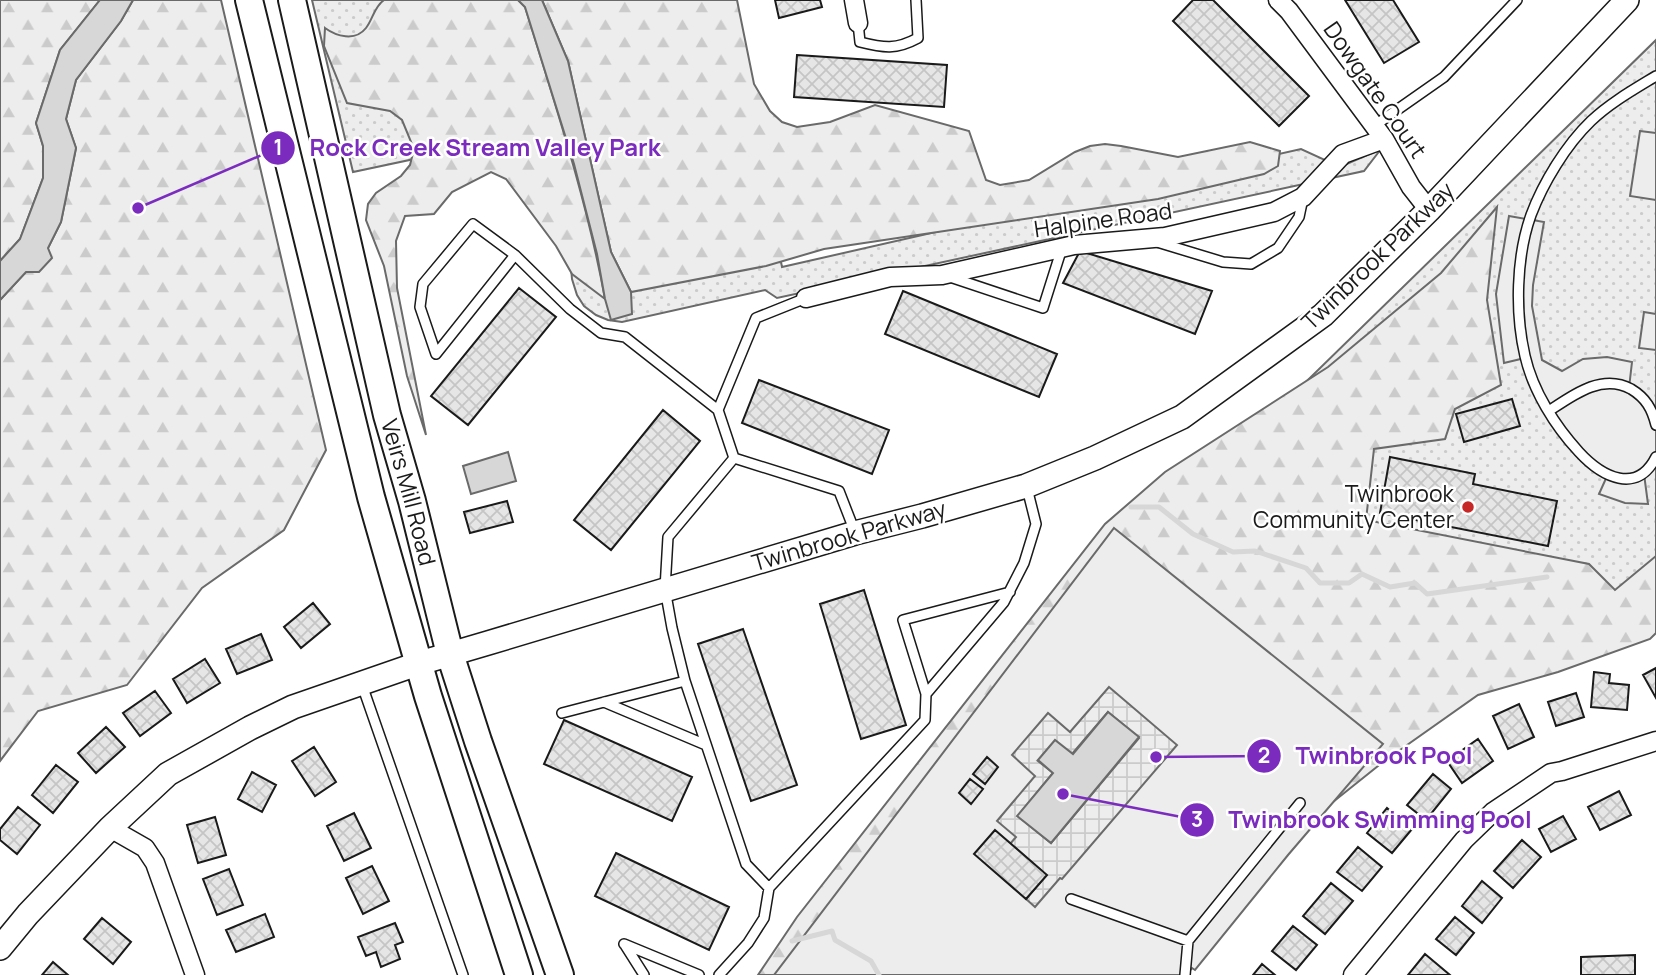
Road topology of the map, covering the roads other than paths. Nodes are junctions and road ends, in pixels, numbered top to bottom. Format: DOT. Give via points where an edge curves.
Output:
graph roads {
  1 [pos="249,0"];
  2 [pos="292,0"];
  3 [pos="854,0"];
  4 [pos="916,0"];
  5 [pos="1278,0"];
  6 [pos="1517,0"];
  7 [pos="1627,0"];
  8 [pos="858,23"];
  9 [pos="1656,76"];
  10 [pos="1379,133"];
  11 [pos="1303,197"];
  12 [pos="1429,210"];
  13 [pos="1145,238"];
  14 [pos="1062,247"];
  15 [pos="515,255"];
  16 [pos="942,275"];
  17 [pos="806,298"];
  18 [pos="718,410"];
  19 [pos="1549,411"];
  20 [pos="1656,425"];
  21 [pos="1656,457"];
  22 [pos="734,458"];
  23 [pos="1026,486"];
  24 [pos="855,533"];
  25 [pos="664,589"];
  26 [pos="1010,592"];
  27 [pos="450,654"];
  28 [pos="420,663"];
  29 [pos="685,681"];
  30 [pos="361,683"];
  31 [pos="926,694"];
  32 [pos="604,702"];
  33 [pos="562,713"];
  34 [pos="1656,741"];
  35 [pos="706,745"];
  36 [pos="1300,803"];
  37 [pos="110,828"];
  38 [pos="769,888"];
  39 [pos="1071,899"];
  40 [pos="1188,941"];
  41 [pos="0,948"];
  42 [pos="195,975"];
  43 [pos="463,975"];
  44 [pos="519,975"];
  45 [pos="560,975"];
  46 [pos="644,975"];
  47 [pos="699,975"];
  48 [pos="719,975"];
  49 [pos="1185,975"];
  50 [pos="1353,975"];
  1 -- 28 [label="main road, Veirs Mill Road" via="361,456"];
  2 -- 27 [label="main road, Veirs Mill Road" via="387,415"];
  3 -- 8 [label="street"];
  4 -- 8 [label="lane" via="918,38 904,45 891,48 860,42"];
  5 -- 10 [label="street, Dowgate Court"];
  6 -- 10 [label="lane" via="1444,77"];
  7 -- 12 [label="main road, Twinbrook Parkway"];
  9 -- 19 [label="lane" via="1591,121 1568,148 1531,215 1521,257 1520,329 1525,358"];
  10 -- 11 [label="street, Halpine Road" via="1343,154"];
  10 -- 12 [label="street, Dowgate Court"];
  11 -- 13 [label="street, Halpine Road" via="1274,212"];
  11 -- 13 [label="lane" via="1299,217 1278,248 1251,264 1223,262"];
  12 -- 23 [label="main road, Twinbrook Parkway" via="1323,315 1182,417"];
  13 -- 14 [label="street, Halpine Road"];
  14 -- 16 [label="street, Halpine Road"];
  14 -- 16 [label="lane" via="1043,308"];
  15 -- 15 [label="lane" via="480,299 436,354 420,307 423,284 473,224"];
  15 -- 18 [label="lane" via="601,333 625,337"];
  16 -- 17 [label="street, Halpine Road" via="890,277"];
  17 -- 18 [label="lane" via="756,318"];
  18 -- 22 [label="lane"];
  19 -- 20 [label="lane" via="1578,392 1612,382 1648,403"];
  19 -- 21 [label="lane" via="1583,457 1609,475 1634,479 1651,468"];
  22 -- 24 [label="lane" via="839,491"];
  22 -- 25 [label="lane" via="668,537"];
  23 -- 24 [label="main road, Twinbrook Parkway"];
  23 -- 26 [label="lane" via="1036,524"];
  24 -- 25 [label="main road, Twinbrook Parkway"];
  25 -- 27 [label="main road, Twinbrook Parkway"];
  25 -- 29 [label="lane"];
  26 -- 31 [label="lane"];
  26 -- 31 [label="lane" via="903,620"];
  27 -- 28 [label="main road, Twinbrook Parkway"];
  27 -- 45 [label="main road, Veirs Mill Road"];
  28 -- 30 [label="main road, Twinbrook Parkway"];
  28 -- 44 [label="main road, Veirs Mill Road"];
  29 -- 32 [label="lane"];
  29 -- 35 [label="lane"];
  30 -- 37 [label="main road, Twinbrook Parkway" via="293,707 168,774"];
  30 -- 43 [label="lane"];
  31 -- 38 [label="lane" via="925,720"];
  32 -- 33 [label="lane"];
  32 -- 35 [label="lane"];
  34 -- 50 [label="street" via="1551,773 1493,812 1464,840"];
  35 -- 38 [label="lane" via="746,864"];
  36 -- 40 [label="lane"];
  37 -- 41 [label="main road, Twinbrook Parkway"];
  37 -- 42 [label="street" via="145,848 155,863"];
  38 -- 48 [label="lane" via="764,918"];
  39 -- 40 [label="lane"];
  40 -- 49 [label="lane"];
  46 -- 47 [label="lane" via="624,944"];
}
